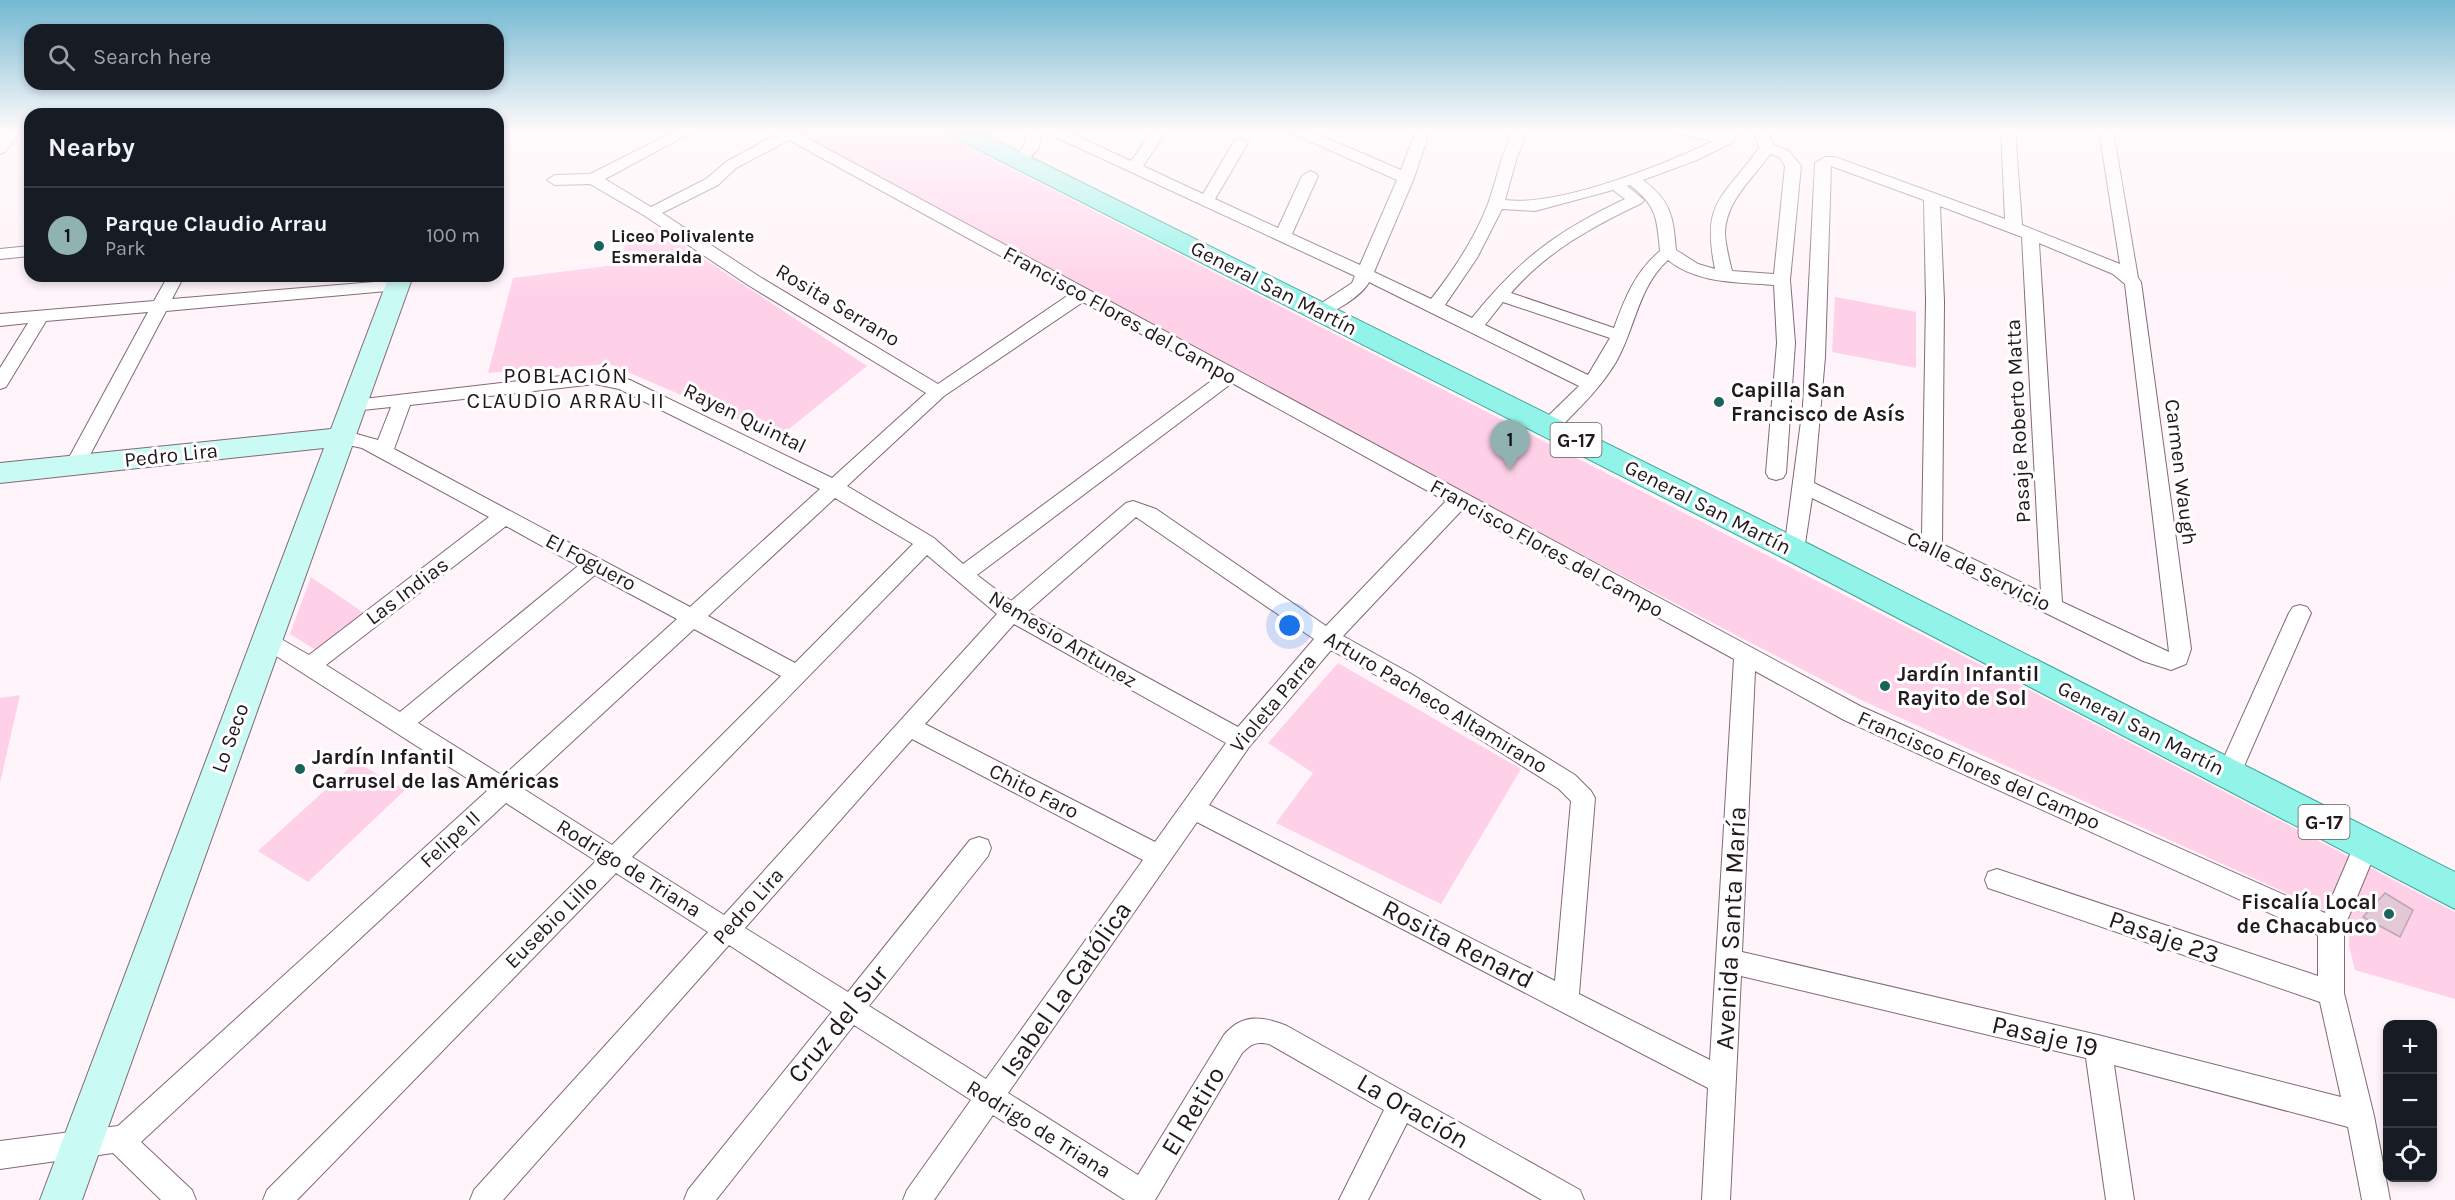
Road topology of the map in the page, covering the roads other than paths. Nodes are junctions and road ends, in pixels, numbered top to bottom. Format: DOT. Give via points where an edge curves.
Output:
graph roads {
  1 [pos="605,186"];
  2 [pos="704,186"];
  3 [pos="884,186"];
  4 [pos="1070,186"];
  5 [pos="1172,186"];
  6 [pos="1215,186"];
  7 [pos="1305,186"];
  8 [pos="1403,186"];
  9 [pos="1501,186"];
  10 [pos="1609,186"];
  11 [pos="1627,186"];
  12 [pos="1634,186"];
  13 [pos="1736,186"];
  14 [pos="1791,186"];
  15 [pos="1822,186"];
  16 [pos="1899,186"];
  17 [pos="2016,186"];
  18 [pos="2113,186"];
  19 [pos="1932,199"];
  20 [pos="1206,202"];
  21 [pos="1496,204"];
  22 [pos="651,213"];
  23 [pos="2022,231"];
  24 [pos="1282,237"];
  25 [pos="24,252"];
  26 [pos="1668,252"];
  27 [pos="0,254"];
  28 [pos="2125,273"];
  29 [pos="1724,274"];
  30 [pos="1364,275"];
  31 [pos="1782,280"];
  32 [pos="173,282"];
  33 [pos="382,282"];
  34 [pos="399,282"];
  35 [pos="1082,294"];
  36 [pos="1498,295"];
  37 [pos="160,306"];
  38 [pos="1434,307"];
  39 [pos="1320,312"];
  40 [pos="40,317"];
  41 [pos="0,320"];
  42 [pos="1476,325"];
  43 [pos="1618,335"];
  44 [pos="1231,375"];
  45 [pos="0,383"];
  46 [pos="1590,384"];
  47 [pos="938,392"];
  48 [pos="402,401"];
  49 [pos="353,405"];
  50 [pos="1549,427"];
  51 [pos="342,436"];
  52 [pos="384,451"];
  53 [pos="75,465"];
  54 [pos="0,473"];
  55 [pos="1776,473"];
  56 [pos="833,487"];
  57 [pos="1806,487"];
  58 [pos="1459,500"];
  59 [pos="505,516"];
  60 [pos="927,543"];
  61 [pos="1932,548"];
  62 [pos="1794,550"];
  63 [pos="594,564"];
  64 [pos="962,575"];
  65 [pos="2052,607"];
  66 [pos="1011,613"];
  67 [pos="2300,613"];
  68 [pos="692,617"];
  69 [pos="1328,638"];
  70 [pos="267,639"];
  71 [pos="2151,655"];
  72 [pos="1745,656"];
  73 [pos="310,666"];
  74 [pos="797,674"];
  75 [pos="401,723"];
  76 [pos="909,727"];
  77 [pos="1241,740"];
  78 [pos="2229,773"];
  79 [pos="504,789"];
  80 [pos="1193,808"];
  81 [pos="2367,844"];
  82 [pos="979,848"];
  83 [pos="1159,856"];
  84 [pos="614,859"];
  85 [pos="1997,880"];
  86 [pos="2455,891"];
  87 [pos="2331,928"];
  88 [pos="726,930"];
  89 [pos="1729,961"];
  90 [pos="2331,993"];
  91 [pos="1566,999"];
  92 [pos="850,1009"];
  93 [pos="1254,1029"];
  94 [pos="2098,1048"];
  95 [pos="1722,1081"];
  96 [pos="990,1097"];
  97 [pos="1401,1105"];
  98 [pos="2360,1116"];
  99 [pos="121,1142"];
  100 [pos="80,1144"];
  101 [pos="0,1155"];
  102 [pos="1141,1197"];
  103 [pos="1563,1198"];
  104 [pos="2378,1199"];
  105 [pos="61,1200"];
  106 [pos="182,1200"];
  107 [pos="277,1200"];
  108 [pos="484,1200"];
  109 [pos="698,1200"];
  110 [pos="917,1200"];
  111 [pos="1353,1200"];
  112 [pos="1716,1200"];
  113 [pos="2120,1200"];
  1 -- 22 [label="street, Rosita Serrano"];
  2 -- 22 [label="street"];
  3 -- 35 [label="street, Francisco Flores del Campo"];
  4 -- 39 [label="main road, General San Martín / G-17"];
  5 -- 20 [label="street"];
  6 -- 20 [label="street"];
  7 -- 24 [label="street"];
  8 -- 30 [label="street"];
  9 -- 21 [label="street"];
  10 -- 21 [label="street" via="1535,206"];
  11 -- 36 [label="street" via="1636,200 1560,239"];
  12 -- 26 [label="street" via="1653,194 1662,206"];
  13 -- 29 [label="street" via="1721,210 1716,232"];
  14 -- 31 [label="street"];
  15 -- 57 [label="street" via="1817,356"];
  16 -- 19 [label="street"];
  17 -- 23 [label="street, Pasaje Roberto Matta"];
  18 -- 28 [label="street"];
  19 -- 23 [label="street"];
  19 -- 61 [label="street"];
  20 -- 24 [label="street"];
  21 -- 38 [label="street" via="1470,257"];
  22 -- 47 [label="street, Rosita Serrano" via="754,281"];
  23 -- 28 [label="street"];
  23 -- 65 [label="street, Pasaje Roberto Matta"];
  24 -- 30 [label="street"];
  25 -- 27 [label="street"];
  26 -- 29 [label="street" via="1694,269"];
  26 -- 43 [label="street" via="1652,263"];
  28 -- 71 [label="street, Carmen Waugh" via="2133,282 2180,649 2178,658 2171,661"];
  29 -- 31 [label="street"];
  30 -- 38 [label="street"];
  30 -- 39 [label="street" via="1359,286"];
  31 -- 55 [label="street" via="1786,343"];
  32 -- 37 [label="street"];
  33 -- 37 [label="street"];
  34 -- 49 [label="main road, Lo Seco"];
  35 -- 44 [label="street, Francisco Flores del Campo"];
  35 -- 47 [label="street, Felipe II"];
  36 -- 42 [label="street"];
  36 -- 43 [label="street"];
  37 -- 40 [label="street"];
  37 -- 53 [label="street"];
  38 -- 42 [label="street"];
  39 -- 50 [label="main road, General San Martín / G-17"];
  40 -- 41 [label="street"];
  40 -- 45 [label="street"];
  42 -- 46 [label="street"];
  43 -- 46 [label="street" via="1612,352"];
  44 -- 58 [label="street, Francisco Flores del Campo"];
  44 -- 64 [label="street"];
  46 -- 50 [label="street"];
  47 -- 56 [label="street, Felipe II"];
  48 -- 49 [label="street, Rayen Quintal"];
  48 -- 52 [label="street"];
  48 -- 56 [label="street, Rayen Quintal" via="595,378 624,384"];
  49 -- 51 [label="main road, Lo Seco"];
  50 -- 62 [label="main road, General San Martín / G-17"];
  51 -- 52 [label="street, El Foguero" via="357,438"];
  51 -- 53 [label="main road, Pedro Lira"];
  51 -- 70 [label="main road, Lo Seco"];
  52 -- 59 [label="street, El Foguero"];
  53 -- 54 [label="main road, Pedro Lira"];
  56 -- 60 [label="street, Nemesio Antunez"];
  56 -- 68 [label="street, Felipe II"];
  57 -- 61 [label="street, Calle de Servicio"];
  57 -- 62 [label="street"];
  58 -- 69 [label="street, Violeta Parra"];
  58 -- 72 [label="street, Francisco Flores del Campo"];
  59 -- 63 [label="street, El Foguero"];
  59 -- 73 [label="street, Las Indias"];
  60 -- 64 [label="street, Nemesio Antunez"];
  60 -- 74 [label="street, Eusebio Lillo"];
  61 -- 65 [label="street, Calle de Servicio"];
  62 -- 78 [label="main road, General San Martín / G-17"];
  63 -- 68 [label="street, El Foguero"];
  63 -- 75 [label="street"];
  64 -- 66 [label="street, Nemesio Antunez"];
  65 -- 71 [label="street, Calle de Servicio"];
  66 -- 69 [label="street, Arturo Pacheco Altamirano" via="1133,508 1149,514"];
  66 -- 76 [label="street, Pedro Lira"];
  66 -- 77 [label="street, Nemesio Antunez"];
  67 -- 78 [label="street"];
  68 -- 74 [label="street, El Foguero"];
  68 -- 79 [label="street, Felipe II"];
  69 -- 77 [label="street, Violeta Parra"];
  69 -- 91 [label="street, Arturo Pacheco Altamirano" via="1567,782 1583,798"];
  70 -- 73 [label="street, Rodrigo de Triana"];
  70 -- 100 [label="main road, Lo Seco"];
  72 -- 87 [label="street, Francisco Flores del Campo" via="1852,713"];
  72 -- 89 [label="street, Avenida Santa María"];
  73 -- 75 [label="street, Rodrigo de Triana"];
  74 -- 84 [label="street, Eusebio Lillo"];
  75 -- 79 [label="street, Rodrigo de Triana"];
  76 -- 83 [label="street, Chito Faro"];
  76 -- 88 [label="street, Pedro Lira"];
  77 -- 80 [label="street, Violeta Parra"];
  78 -- 81 [label="main road, General San Martín / G-17"];
  79 -- 84 [label="street, Rodrigo de Triana"];
  79 -- 99 [label="street, Felipe II"];
  80 -- 83 [label="street, Isabel La Católica"];
  80 -- 91 [label="street, Rosita Renard"];
  81 -- 86 [label="main road, General San Martín / G-17"];
  81 -- 87 [label="street"];
  82 -- 92 [label="street, Cruz del Sur"];
  83 -- 96 [label="street, Isabel La Católica"];
  84 -- 88 [label="street, Rodrigo de Triana"];
  84 -- 107 [label="street, Eusebio Lillo"];
  85 -- 90 [label="street, Pasaje 23"];
  87 -- 90 [label="street"];
  88 -- 92 [label="street, Rodrigo de Triana"];
  88 -- 108 [label="street, Pedro Lira"];
  89 -- 94 [label="street, Pasaje 19"];
  89 -- 95 [label="street, Avenida Santa María"];
  90 -- 98 [label="street"];
  91 -- 95 [label="street, Rosita Renard"];
  92 -- 96 [label="street, Rodrigo de Triana"];
  92 -- 109 [label="street, Cruz del Sur"];
  93 -- 97 [label="street, La Oración" via="1270,1031"];
  93 -- 102 [label="street, El Retiro" via="1233,1044"];
  94 -- 98 [label="street, Pasaje 19"];
  94 -- 113 [label="street"];
  95 -- 112 [label="street, Avenida Santa María"];
  96 -- 102 [label="street, Rodrigo de Triana"];
  96 -- 110 [label="street, Isabel La Católica"];
  97 -- 103 [label="street, La Oración"];
  97 -- 111 [label="street"];
  98 -- 104 [label="street"];
  99 -- 100 [label="street" via="105,1139"];
  99 -- 106 [label="street"];
  100 -- 101 [label="street"];
  100 -- 105 [label="main road, Lo Seco"];
}
